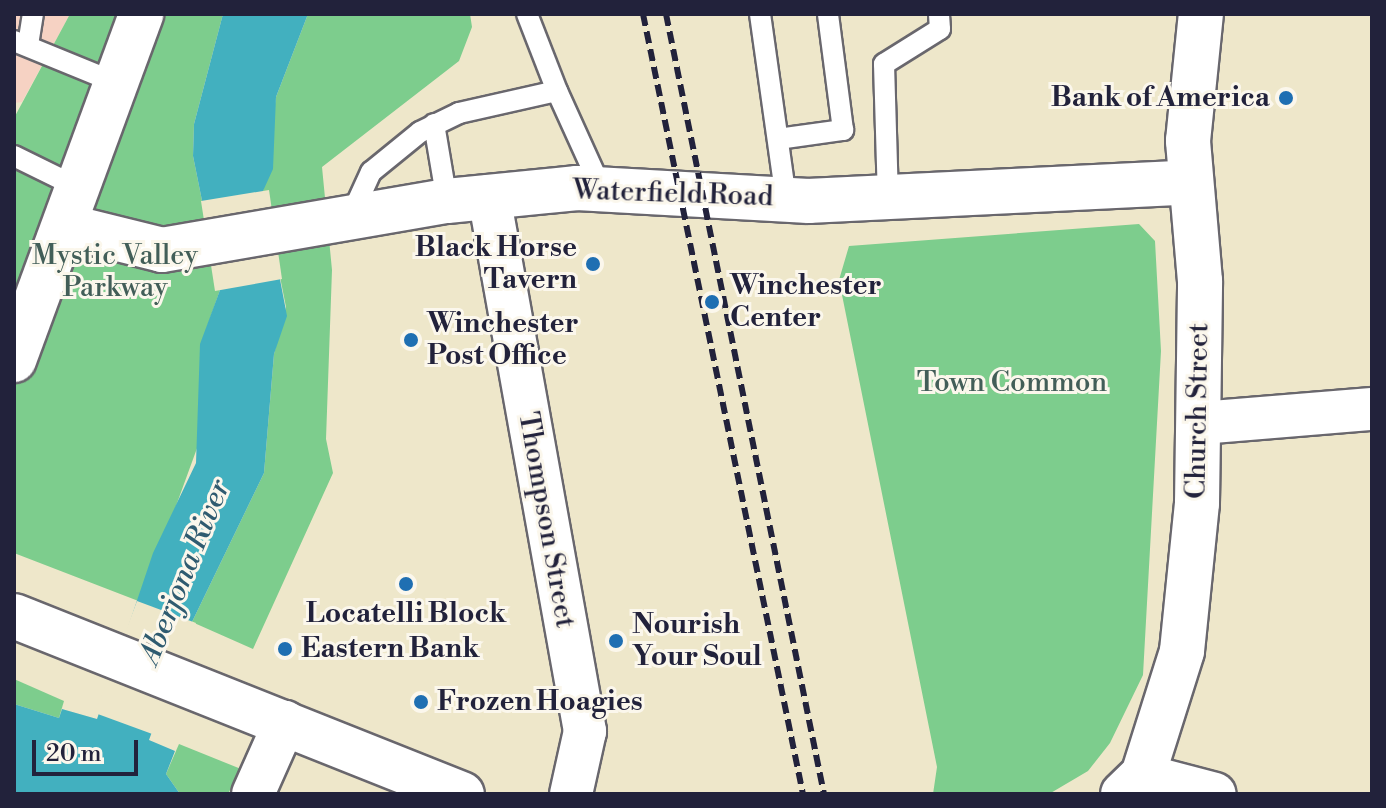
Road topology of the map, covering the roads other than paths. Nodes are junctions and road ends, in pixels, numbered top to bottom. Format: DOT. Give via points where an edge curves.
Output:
graph roads {
  1 [pos="33,14"];
  2 [pos="141,14"];
  3 [pos="527,14"];
  4 [pos="760,14"];
  5 [pos="828,14"];
  6 [pos="939,14"];
  7 [pos="1201,14"];
  8 [pos="21,43"];
  9 [pos="117,83"];
  10 [pos="557,91"];
  11 [pos="434,124"];
  12 [pos="778,139"];
  13 [pos="14,156"];
  14 [pos="1191,182"];
  15 [pos="600,186"];
  16 [pos="468,198"];
  17 [pos="786,199"];
  18 [pos="888,199"];
  19 [pos="73,207"];
  20 [pos="350,218"];
  21 [pos="14,360"];
  22 [pos="1372,409"];
  23 [pos="1200,423"];
  24 [pos="14,616"];
  25 [pos="285,722"];
  26 [pos="1133,784"];
  27 [pos="253,794"];
  28 [pos="462,794"];
  29 [pos="571,794"];
  30 [pos="1215,794"];
  1 -- 8 [label="lane"];
  2 -- 9 [label="main road"];
  3 -- 10 [label="lane"];
  4 -- 12 [label="lane"];
  5 -- 12 [label="lane" via="843,130"];
  6 -- 18 [label="lane" via="940,29 884,64"];
  7 -- 14 [label="main road, Church Street" via="1189,105"];
  8 -- 9 [label="lane"];
  9 -- 19 [label="main road"];
  10 -- 11 [label="lane"];
  10 -- 15 [label="lane"];
  11 -- 16 [label="lane"];
  11 -- 20 [label="lane" via="371,172"];
  12 -- 17 [label="lane"];
  13 -- 19 [label="lane"];
  14 -- 18 [label="main road, Waterfield Road"];
  14 -- 23 [label="main road, Church Street"];
  15 -- 16 [label="main road, Waterfield Road"];
  15 -- 17 [label="main road, Waterfield Road"];
  16 -- 20 [label="main road, Waterfield Road"];
  16 -- 29 [label="street, Thompson Street" via="585,731"];
  17 -- 18 [label="main road, Waterfield Road"];
  19 -- 20 [label="main road, Waterfield Road" via="151,250"];
  19 -- 21 [label="main road"];
  22 -- 23 [label="street"];
  23 -- 26 [label="main road, Church Street" via="1182,651"];
  24 -- 25 [label="main road"];
  25 -- 27 [label="street"];
  25 -- 28 [label="main road"];
  26 -- 30 [label="street"];
}
